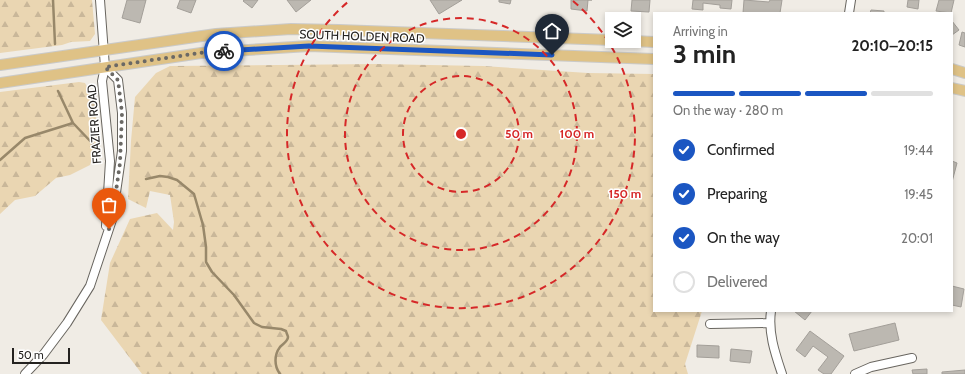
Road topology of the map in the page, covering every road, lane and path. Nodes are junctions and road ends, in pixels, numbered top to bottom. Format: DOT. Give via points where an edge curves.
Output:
graph roads {
  1 [pos="100,0"];
  2 [pos="851,0"];
  3 [pos="849,12"];
  4 [pos="605,40"];
  5 [pos="641,41"];
  6 [pos="653,42"];
  7 [pos="104,51"];
  8 [pos="653,59"];
  9 [pos="0,65"];
  10 [pos="105,67"];
  11 [pos="953,69"];
  12 [pos="965,73"];
  13 [pos="0,82"];
  14 [pos="953,88"];
  15 [pos="965,91"];
  16 [pos="106,239"];
  17 [pos="771,312"];
  18 [pos="770,322"];
  19 [pos="710,324"];
  20 [pos="912,358"];
  21 [pos="25,374"];
  22 [pos="782,374"];
  23 [pos="855,374"];
  1 -- 7 [label="street"];
  2 -- 3 [label="street"];
  4 -- 7 [label="main road, SOUTH HOLDEN ROAD" via="291,30 216,34"];
  5 -- 6 [label="main road"];
  7 -- 9 [label="main road, SOUTH HOLDEN ROAD"];
  7 -- 10 [label="street"];
  8 -- 10 [label="main road, SOUTH HOLDEN ROAD" via="309,46 200,53"];
  10 -- 13 [label="main road, SOUTH HOLDEN ROAD"];
  10 -- 16 [label="street, FRAZIER ROAD" via="102,81 110,161"];
  10 -- 16 [label="street, FRAZIER ROAD" via="118,80 122,113 122,151 118,188"];
  11 -- 12 [label="main road"];
  14 -- 15 [label="main road"];
  16 -- 21 [label="street, FRAZIER ROAD" via="90,286 67,323"];
  17 -- 18 [label="street"];
  18 -- 19 [label="street"];
  18 -- 22 [label="street" via="773,344"];
  20 -- 23 [label="street" via="871,367"];
}
